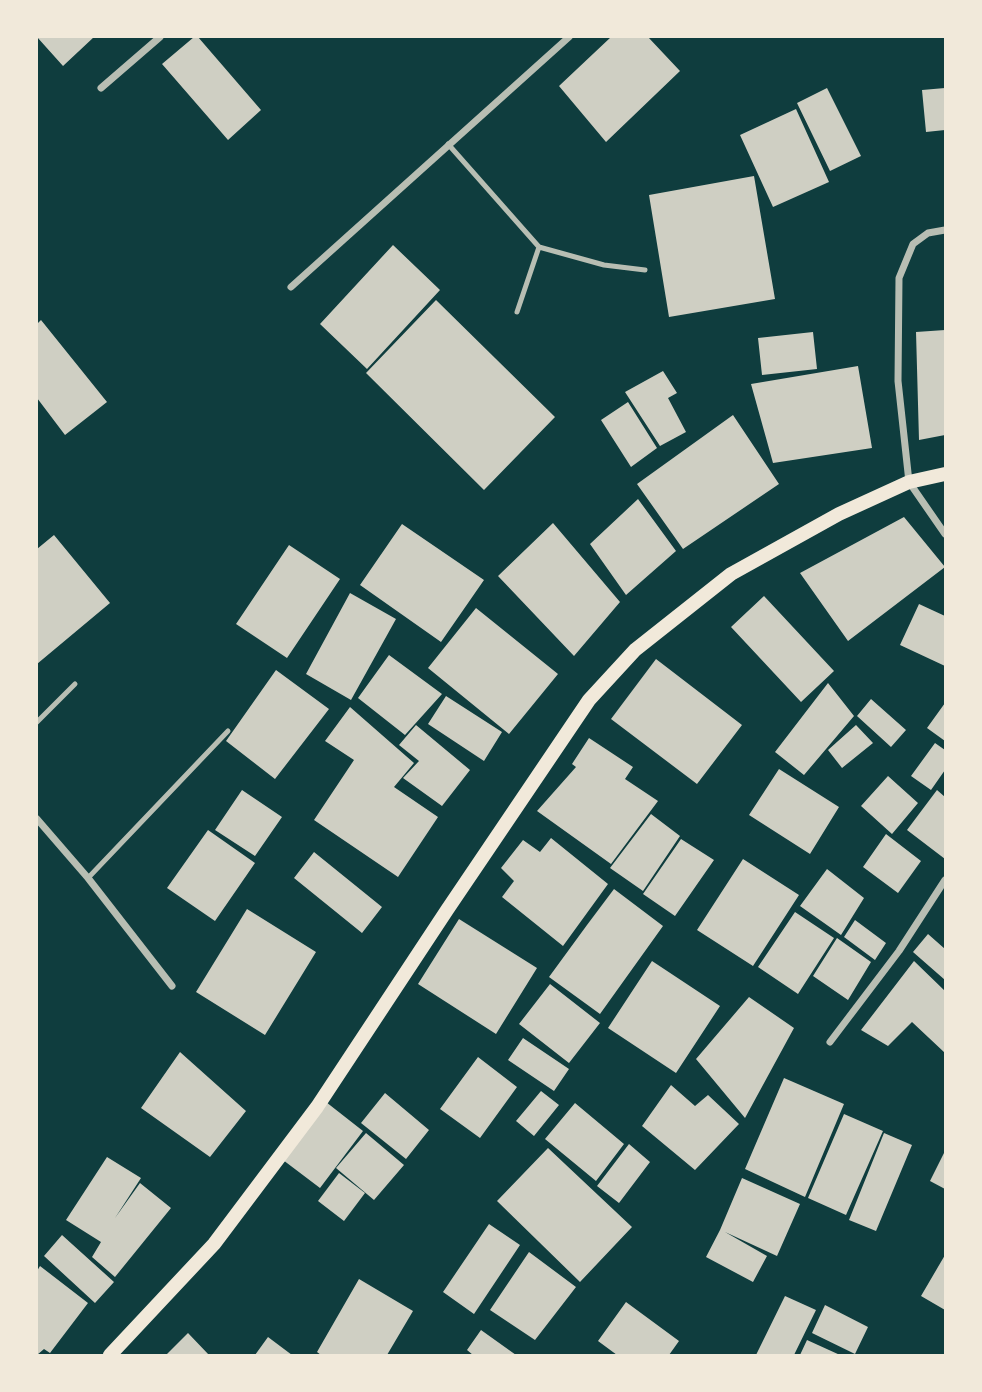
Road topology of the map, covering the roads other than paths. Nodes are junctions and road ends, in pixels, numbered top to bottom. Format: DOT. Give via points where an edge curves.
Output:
graph roads {
  1 [pos="160,37"];
  2 [pos="569,37"];
  3 [pos="101,88"];
  4 [pos="448,144"];
  5 [pos="945,230"];
  6 [pos="539,247"];
  7 [pos="645,270"];
  8 [pos="291,287"];
  9 [pos="517,312"];
  10 [pos="945,474"];
  11 [pos="909,482"];
  12 [pos="945,534"];
  13 [pos="75,684"];
  14 [pos="37,722"];
  15 [pos="228,731"];
  16 [pos="37,819"];
  17 [pos="88,878"];
  18 [pos="945,880"];
  19 [pos="172,986"];
  20 [pos="830,1042"];
  21 [pos="110,1355"];
  1 -- 3 [label="street"];
  2 -- 4 [label="street"];
  4 -- 6 [label="lane"];
  4 -- 8 [label="street"];
  5 -- 11 [label="street" via="928,233 913,244 899,278 898,380"];
  6 -- 7 [label="lane" via="604,265"];
  6 -- 9 [label="lane"];
  10 -- 11 [label="main road"];
  11 -- 12 [label="street"];
  11 -- 21 [label="main road" via="839,513 731,574 635,650 589,700 317,1107 214,1244"];
  13 -- 14 [label="lane"];
  15 -- 17 [label="lane"];
  16 -- 17 [label="street"];
  17 -- 19 [label="street"];
  18 -- 20 [label="street" via="899,951"];
}
